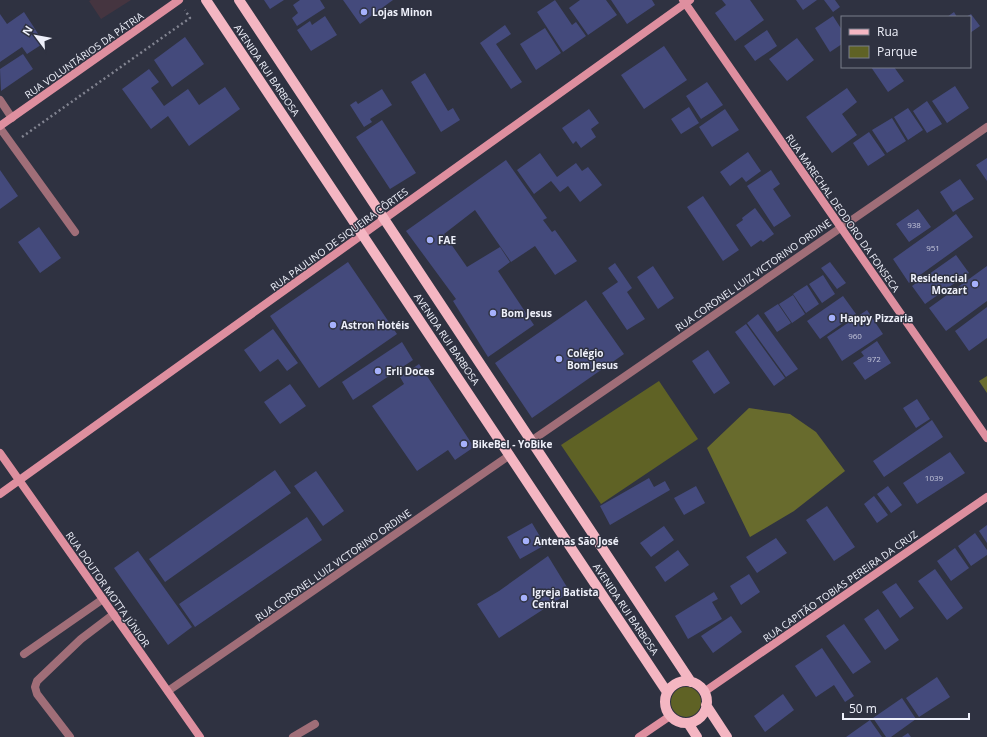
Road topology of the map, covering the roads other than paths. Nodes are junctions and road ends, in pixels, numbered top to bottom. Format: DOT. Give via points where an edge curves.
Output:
graph roads {
  1 [pos="179,0"];
  2 [pos="206,0"];
  3 [pos="239,0"];
  4 [pos="686,1"];
  5 [pos="0,100"];
  6 [pos="12,118"];
  7 [pos="0,127"];
  8 [pos="987,127"];
  9 [pos="384,219"];
  10 [pos="841,227"];
  11 [pos="75,232"];
  12 [pos="362,234"];
  13 [pos="987,438"];
  14 [pos="531,441"];
  15 [pos="0,453"];
  16 [pos="510,455"];
  17 [pos="19,480"];
  18 [pos="0,494"];
  19 [pos="987,497"];
  20 [pos="103,599"];
  21 [pos="114,614"];
  22 [pos="24,654"];
  23 [pos="691,682"];
  24 [pos="168,691"];
  25 [pos="667,692"];
  26 [pos="704,692"];
  27 [pos="706,705"];
  28 [pos="670,716"];
  29 [pos="688,723"];
  30 [pos="315,724"];
  31 [pos="70,737"];
  32 [pos="200,737"];
  33 [pos="293,737"];
  34 [pos="639,737"];
  35 [pos="697,737"];
  36 [pos="728,737"];
  1 -- 6 [label="street, RUA VOLUNTÁRIOS DA PÁTRIA"];
  2 -- 12 [label="main road, AVENIDA RUI BARBOSA"];
  3 -- 9 [label="main road, AVENIDA RUI BARBOSA"];
  4 -- 9 [label="street, RUA PAULINO DE SIQUEIRA CÔRTES"];
  4 -- 10 [label="street, RUA MARECHAL DEODORO DA FONSECA"];
  5 -- 6 [label="street"];
  6 -- 7 [label="street, RUA VOLUNTÁRIOS DA PÁTRIA"];
  7 -- 11 [label="street"];
  8 -- 10 [label="street, RUA CORONEL LUIZ VICTORINO ORDINE"];
  9 -- 12 [label="street, RUA PAULINO DE SIQUEIRA CÔRTES"];
  9 -- 14 [label="main road, AVENIDA RUI BARBOSA"];
  10 -- 13 [label="street, RUA MARECHAL DEODORO DA FONSECA"];
  10 -- 14 [label="street, RUA CORONEL LUIZ VICTORINO ORDINE"];
  12 -- 16 [label="main road, AVENIDA RUI BARBOSA"];
  12 -- 17 [label="street, RUA PAULINO DE SIQUEIRA CÔRTES"];
  14 -- 23 [label="main road, AVENIDA RUI BARBOSA"];
  15 -- 17 [label="street, RUA DOUTOR MOTTA JÚNIOR"];
  16 -- 24 [label="street, RUA CORONEL LUIZ VICTORINO ORDINE"];
  16 -- 25 [label="main road, AVENIDA RUI BARBOSA"];
  17 -- 18 [label="street, RUA PAULINO DE SIQUEIRA CÔRTES"];
  17 -- 20 [label="street, RUA DOUTOR MOTTA JÚNIOR"];
  19 -- 26 [label="street, RUA CAPITÃO TOBIAS PEREIRA DA CRUZ"];
  20 -- 21 [label="street, RUA DOUTOR MOTTA JÚNIOR"];
  20 -- 22 [label="street"];
  21 -- 24 [label="street, RUA DOUTOR MOTTA JÚNIOR"];
  21 -- 31 [label="street" via="81,640 37,681 37,694"];
  23 -- 25 [label="main road" via="678,683"];
  23 -- 26 [label="main road"];
  24 -- 32 [label="street, RUA DOUTOR MOTTA JÚNIOR"];
  25 -- 28 [label="main road" via="665,707"];
  26 -- 27 [label="main road"];
  27 -- 29 [label="main road" via="700,717"];
  27 -- 36 [label="main road"];
  28 -- 29 [label="main road" via="678,722"];
  28 -- 34 [label="street"];
  29 -- 35 [label="main road"];
  30 -- 33 [label="street"];
}
